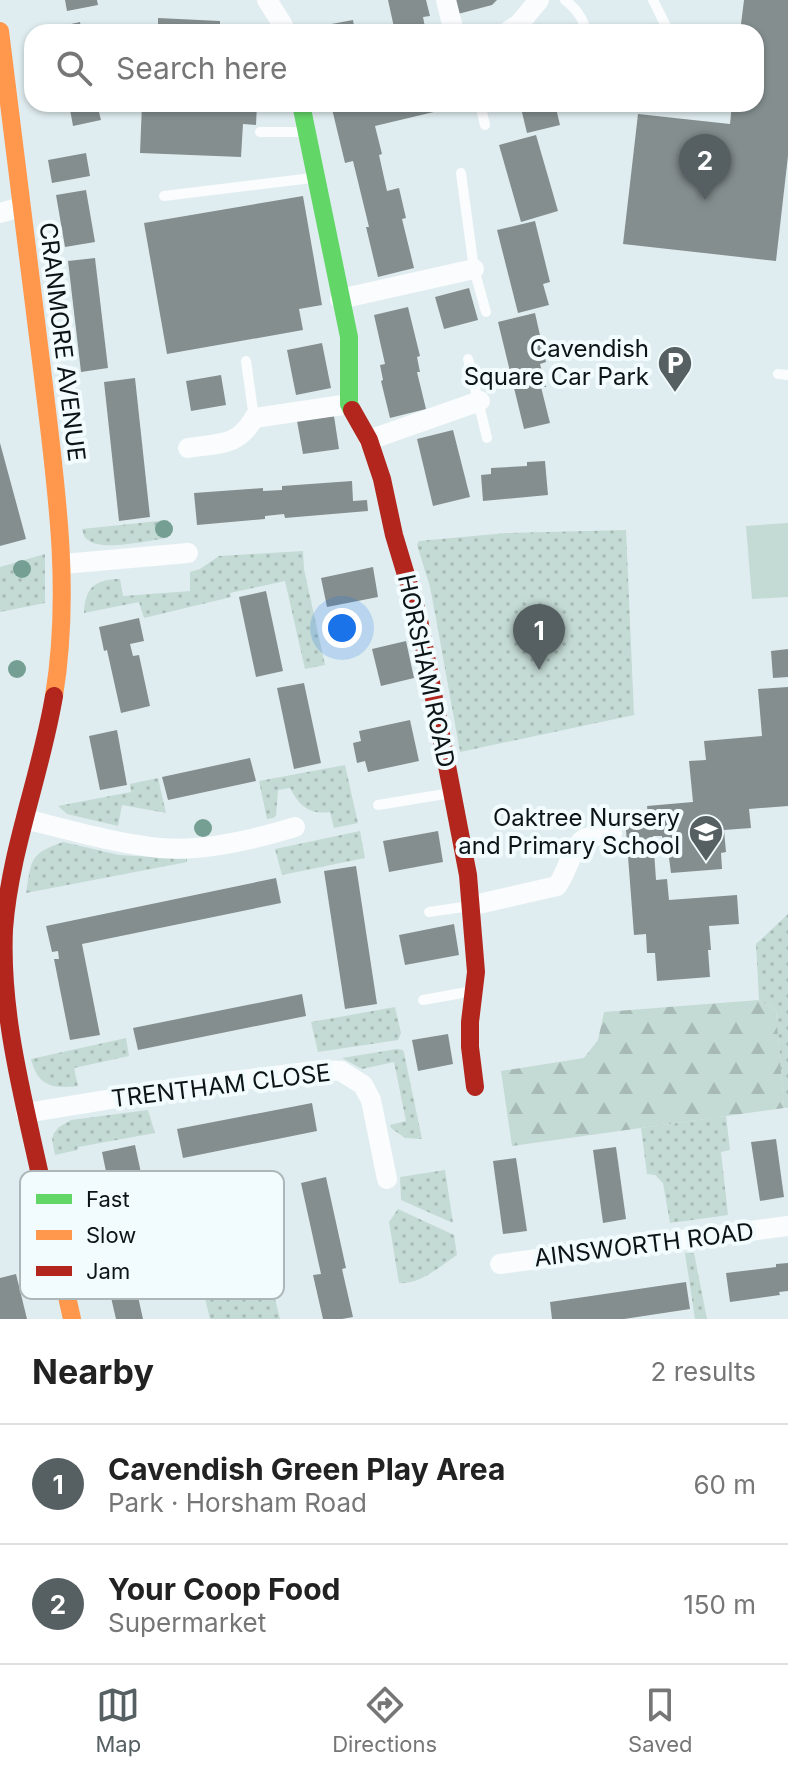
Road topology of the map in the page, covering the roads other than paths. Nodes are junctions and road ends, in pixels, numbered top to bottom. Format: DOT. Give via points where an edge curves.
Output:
graph roads {
  1 [pos="267,0"];
  2 [pos="446,0"];
  3 [pos="539,0"];
  4 [pos="565,0"];
  5 [pos="653,0"];
  6 [pos="282,24"];
  7 [pos="452,24"];
  8 [pos="519,24"];
  9 [pos="584,24"];
  10 [pos="665,24"];
  11 [pos="0,31"];
  12 [pos="302,112"];
  13 [pos="482,112"];
  14 [pos="485,125"];
  15 [pos="260,132"];
  16 [pos="306,132"];
  17 [pos="461,173"];
  18 [pos="315,177"];
  19 [pos="164,196"];
  20 [pos="21,207"];
  21 [pos="0,213"];
  22 [pos="474,269"];
  23 [pos="340,299"];
  24 [pos="486,312"];
  25 [pos="468,359"];
  26 [pos="246,361"];
  27 [pos="480,401"];
  28 [pos="349,404"];
  29 [pos="254,418"];
  30 [pos="487,438"];
  31 [pos="369,440"];
  32 [pos="188,448"];
  33 [pos="188,553"];
  34 [pos="63,564"];
  35 [pos="452,793"];
  36 [pos="378,805"];
  37 [pos="25,819"];
  38 [pos="295,827"];
  39 [pos="612,833"];
  40 [pos="470,906"];
  41 [pos="429,912"];
  42 [pos="474,991"];
  43 [pos="2,993"];
  44 [pos="423,1000"];
  45 [pos="475,1087"];
  46 [pos="26,1113"];
  47 [pos="39,1171"];
  48 [pos="387,1179"];
  49 [pos="788,1226"];
  50 [pos="500,1264"];
  51 [pos="68,1299"];
  52 [pos="72,1319"];
  1 -- 6 [label="street"];
  2 -- 7 [label="street"];
  3 -- 8 [label="street"];
  4 -- 9 [label="lane"];
  5 -- 10 [label="lane"];
  11 -- 20 [label="street, CRANMORE AVENUE"];
  12 -- 16 [label="street, HORSHAM ROAD"];
  13 -- 14 [label="lane"];
  15 -- 16 [label="lane"];
  16 -- 18 [label="street, HORSHAM ROAD"];
  17 -- 22 [label="lane"];
  18 -- 19 [label="lane"];
  18 -- 23 [label="street, HORSHAM ROAD"];
  20 -- 21 [label="street"];
  20 -- 34 [label="street, CRANMORE AVENUE"];
  22 -- 23 [label="street"];
  22 -- 24 [label="lane"];
  23 -- 28 [label="street, HORSHAM ROAD" via="349,337"];
  25 -- 27 [label="lane"];
  26 -- 29 [label="lane"];
  27 -- 30 [label="lane"];
  27 -- 31 [label="street"];
  28 -- 29 [label="street"];
  28 -- 31 [label="street, HORSHAM ROAD"];
  29 -- 32 [label="street" via="236,439"];
  31 -- 35 [label="street, HORSHAM ROAD" via="418,615"];
  33 -- 34 [label="street"];
  34 -- 37 [label="street, CRANMORE AVENUE" via="58,670"];
  35 -- 36 [label="lane"];
  35 -- 40 [label="street, HORSHAM ROAD"];
  37 -- 38 [label="street" via="162,848 201,847"];
  37 -- 43 [label="street, CRANMORE AVENUE" via="7,900"];
  39 -- 40 [label="street" via="584,838 557,886"];
  40 -- 41 [label="lane"];
  40 -- 42 [label="street, HORSHAM ROAD"];
  42 -- 44 [label="lane"];
  42 -- 45 [label="street, HORSHAM ROAD" via="470,1047"];
  43 -- 46 [label="street, CRANMORE AVENUE"];
  46 -- 47 [label="street, CRANMORE AVENUE"];
  46 -- 48 [label="street, TRENTHAM CLOSE" via="185,1087 341,1071 363,1085 371,1100"];
  49 -- 50 [label="street, AINSWORTH ROAD"];
  51 -- 52 [label="street, CRANMORE AVENUE"];
}
